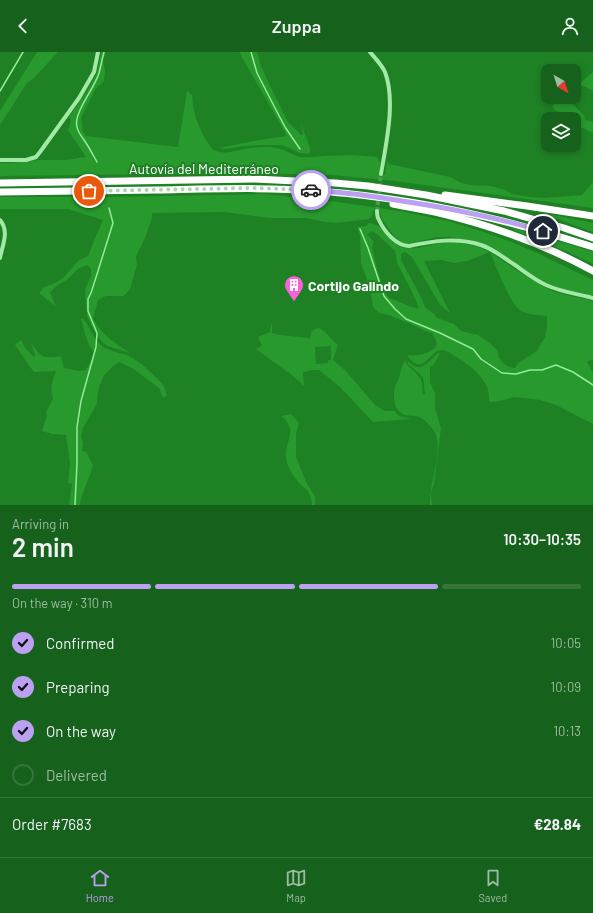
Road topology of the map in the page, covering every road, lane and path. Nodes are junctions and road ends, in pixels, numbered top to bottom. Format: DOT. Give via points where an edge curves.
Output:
graph roads {
  1 [pos="98,52"];
  2 [pos="370,52"];
  3 [pos="0,160"];
  4 [pos="381,174"];
  5 [pos="0,183"];
  6 [pos="0,192"];
  7 [pos="426,195"];
  8 [pos="370,196"];
  9 [pos="377,211"];
  10 [pos="593,216"];
  11 [pos="0,220"];
  12 [pos="593,238"];
  13 [pos="593,248"];
  14 [pos="0,258"];
  15 [pos="593,271"];
  16 [pos="593,298"];
  1 -- 3 [label="street" via="94,72 79,98 36,157 26,160"];
  2 -- 4 [label="street" via="384,70 389,90 388,126"];
  5 -- 7 [label="highway, Autovía del Mediterráneo" via="255,179 368,186"];
  6 -- 8 [label="highway, Autovía del Mediterráneo" via="253,188 312,190"];
  7 -- 10 [label="highway" via="448,195"];
  7 -- 12 [label="highway, Autovía del Mediterráneo" via="504,211"];
  8 -- 13 [label="highway, Autovía del Mediterráneo" via="438,206 501,220"];
  8 -- 15 [label="highway" via="382,202 435,212 485,226 526,240"];
  9 -- 16 [label="street" via="378,219 384,228 401,245 452,240 482,246 546,285"];
  11 -- 14 [label="street" via="6,235"];
}
